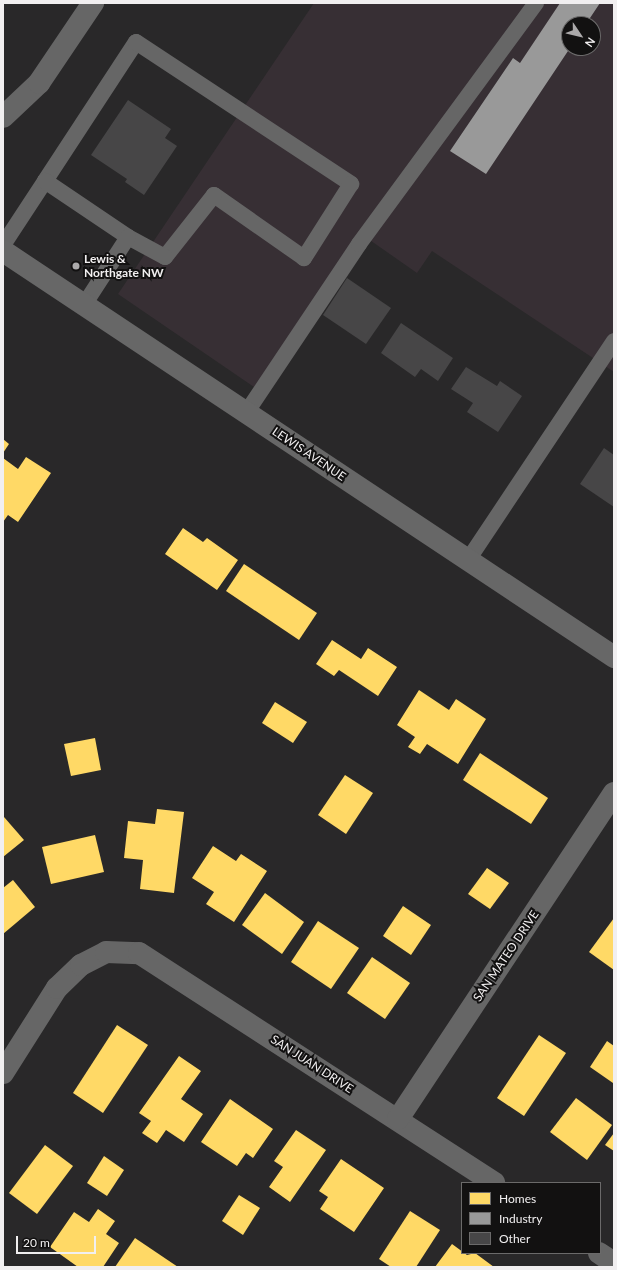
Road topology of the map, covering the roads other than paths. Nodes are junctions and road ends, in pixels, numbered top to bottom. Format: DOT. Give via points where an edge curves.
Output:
graph roads {
  1 [pos="93,3"];
  2 [pos="536,3"];
  3 [pos="3,117"];
  4 [pos="45,181"];
  5 [pos="128,236"];
  6 [pos="3,245"];
  7 [pos="3,251"];
  8 [pos="84,305"];
  9 [pos="614,340"];
  10 [pos="246,413"];
  11 [pos="468,560"];
  12 [pos="614,657"];
  13 [pos="614,793"];
  14 [pos="3,1073"];
  15 [pos="398,1119"];
  16 [pos="492,1182"];
  17 [pos="601,1254"];
  18 [pos="614,1263"];
  1 -- 3 [label="street" via="39,83"];
  2 -- 10 [label="lane" via="359,244"];
  4 -- 5 [label="lane"];
  4 -- 5 [label="lane" via="136,42 351,184 304,258 214,194 165,257"];
  4 -- 6 [label="lane"];
  5 -- 8 [label="lane"];
  7 -- 8 [label="main road, LEWIS AVENUE"];
  8 -- 10 [label="main road, LEWIS AVENUE"];
  9 -- 11 [label="lane"];
  10 -- 11 [label="main road, LEWIS AVENUE"];
  11 -- 12 [label="main road, LEWIS AVENUE"];
  13 -- 15 [label="street, SAN MATEO DRIVE"];
  14 -- 15 [label="street, SAN JUAN DRIVE" via="57,988 81,965 106,952 139,953"];
  15 -- 16 [label="street, SAN JUAN DRIVE"];
  17 -- 18 [label="street"];
}
